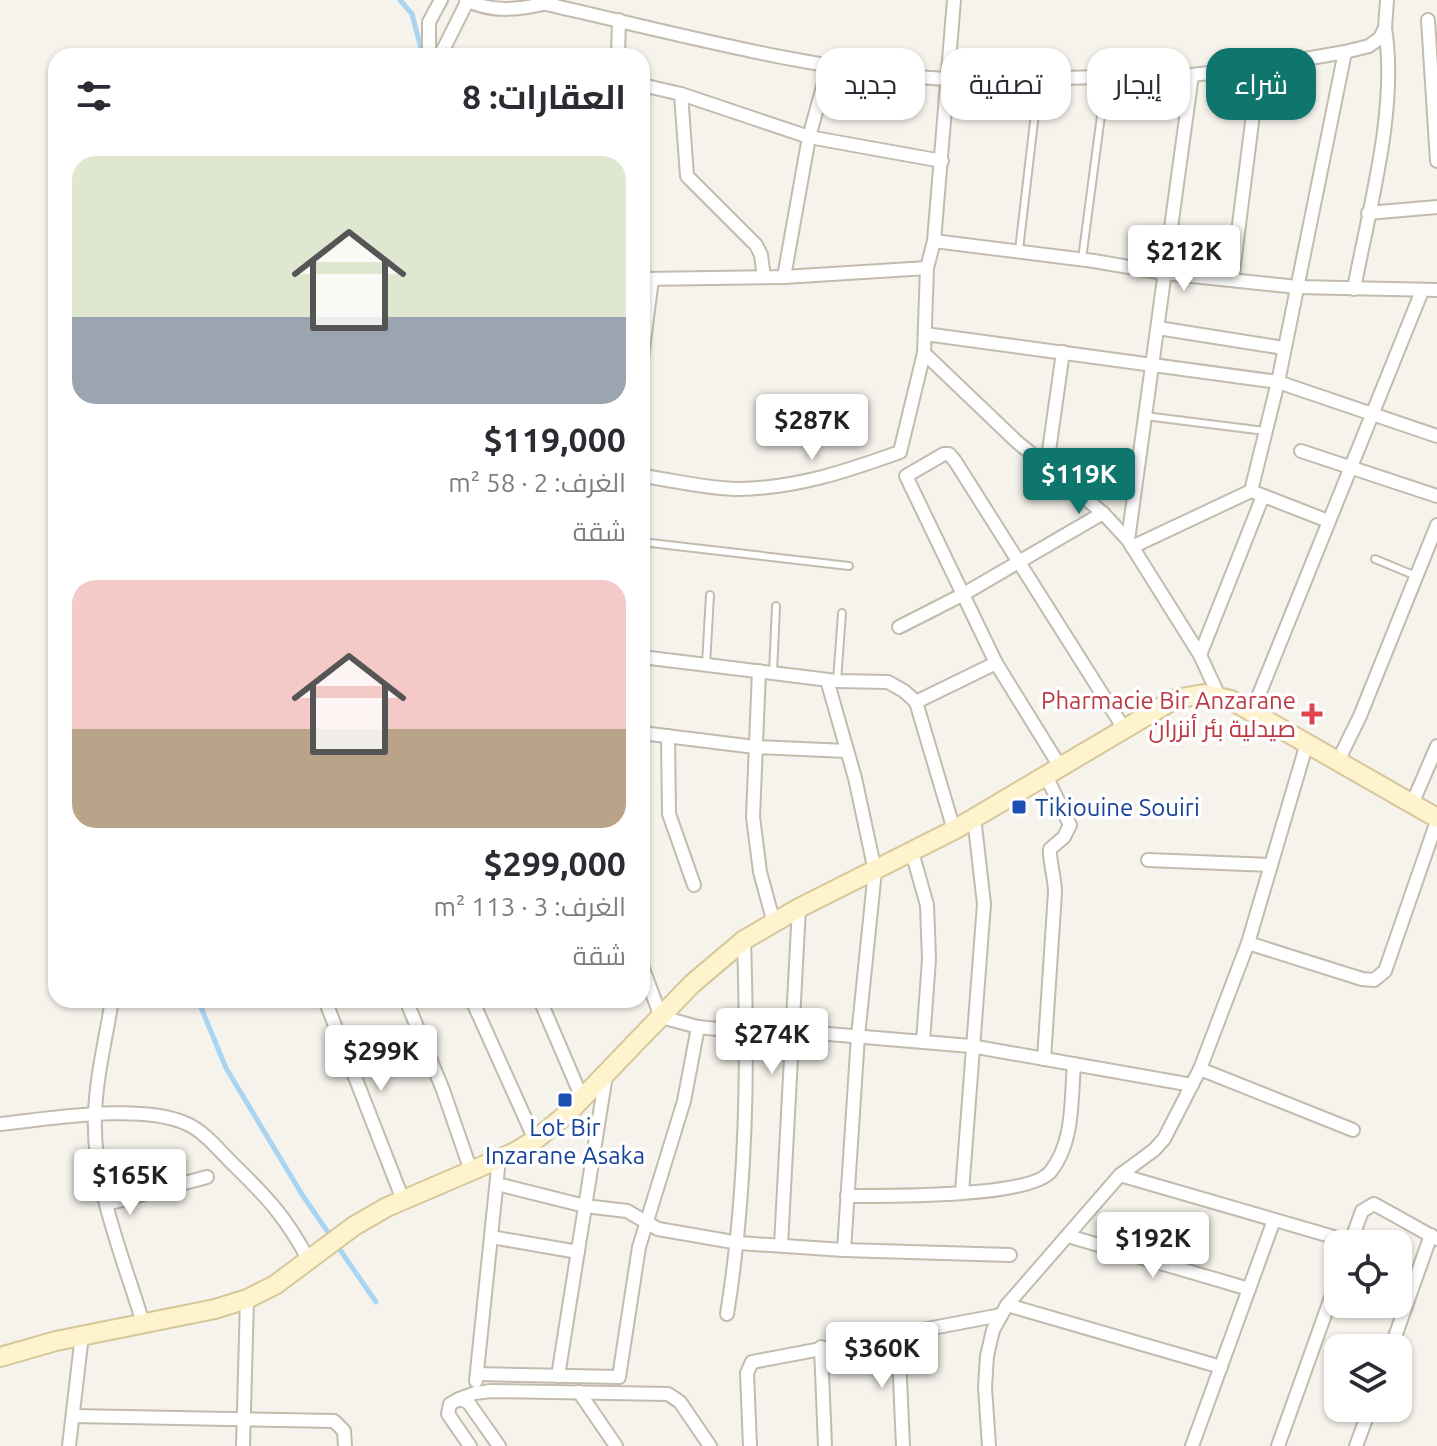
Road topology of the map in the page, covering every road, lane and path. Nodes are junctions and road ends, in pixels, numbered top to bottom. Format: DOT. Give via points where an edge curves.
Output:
graph roads {
  1 [pos="441,0"];
  2 [pos="467,0"];
  3 [pos="563,0"];
  4 [pos="954,0"];
  5 [pos="1387,0"];
  6 [pos="546,4"];
  7 [pos="619,20"];
  8 [pos="1428,20"];
  9 [pos="1385,28"];
  10 [pos="429,48"];
  11 [pos="444,48"];
  12 [pos="618,48"];
  13 [pos="951,48"];
  14 [pos="1345,52"];
  15 [pos="1316,57"];
  16 [pos="816,62"];
  17 [pos="1206,73"];
  18 [pos="1192,75"];
  19 [pos="650,87"];
  20 [pos="681,94"];
  21 [pos="816,112"];
  22 [pos="946,120"];
  23 [pos="1034,120"];
  24 [pos="1100,120"];
  25 [pos="1252,120"];
  26 [pos="809,137"];
  27 [pos="942,161"];
  28 [pos="1437,161"];
  29 [pos="1437,207"];
  30 [pos="1368,213"];
  31 [pos="934,241"];
  32 [pos="1019,252"];
  33 [pos="1082,259"];
  34 [pos="927,268"];
  35 [pos="1164,273"];
  36 [pos="764,277"];
  37 [pos="784,277"];
  38 [pos="650,279"];
  39 [pos="1232,280"];
  40 [pos="1297,287"];
  41 [pos="1354,289"];
  42 [pos="1437,290"];
  43 [pos="1422,291"];
  44 [pos="1158,328"];
  45 [pos="925,334"];
  46 [pos="1284,348"];
  47 [pos="1063,352"];
  48 [pos="924,353"];
  49 [pos="1153,364"];
  50 [pos="1278,382"];
  51 [pos="1372,415"];
  52 [pos="1145,416"];
  53 [pos="1266,431"];
  54 [pos="1437,436"];
  55 [pos="1301,451"];
  56 [pos="900,452"];
  57 [pos="1047,465"];
  58 [pos="1351,468"];
  59 [pos="906,476"];
  60 [pos="650,477"];
  61 [pos="1257,493"];
  62 [pos="1437,496"];
  63 [pos="1103,513"];
  64 [pos="1328,521"];
  65 [pos="1437,525"];
  66 [pos="650,543"];
  67 [pos="1130,544"];
  68 [pos="1375,559"];
  69 [pos="1018,563"];
  70 [pos="849,566"];
  71 [pos="1416,576"];
  72 [pos="710,595"];
  73 [pos="962,595"];
  74 [pos="776,606"];
  75 [pos="842,613"];
  76 [pos="899,627"];
  77 [pos="1200,655"];
  78 [pos="650,658"];
  79 [pos="996,663"];
  80 [pos="706,665"];
  81 [pos="759,671"];
  82 [pos="773,673"];
  83 [pos="832,681"];
  84 [pos="1219,696"];
  85 [pos="916,702"];
  86 [pos="1252,712"];
  87 [pos="1123,727"];
  88 [pos="650,734"];
  89 [pos="668,736"];
  90 [pos="1307,743"];
  91 [pos="1437,746"];
  92 [pos="755,747"];
  93 [pos="847,751"];
  94 [pos="1338,761"];
  95 [pos="1052,770"];
  96 [pos="1412,804"];
  97 [pos="974,817"];
  98 [pos="1437,819"];
  99 [pos="954,830"];
  100 [pos="912,852"];
  101 [pos="1148,860"];
  102 [pos="1271,865"];
  103 [pos="875,871"];
  104 [pos="694,885"];
  105 [pos="799,908"];
  106 [pos="774,923"];
  107 [pos="744,940"];
  108 [pos="1248,943"];
  109 [pos="650,987"];
  110 [pos="111,1008"];
  111 [pos="328,1008"];
  112 [pos="409,1008"];
  113 [pos="476,1008"];
  114 [pos="543,1008"];
  115 [pos="661,1017"];
  116 [pos="698,1027"];
  117 [pos="793,1031"];
  118 [pos="747,1032"];
  119 [pos="858,1036"];
  120 [pos="923,1042"];
  121 [pos="971,1046"];
  122 [pos="1044,1059"];
  123 [pos="1074,1064"];
  124 [pos="1200,1069"];
  125 [pos="606,1075"];
  126 [pos="1192,1085"];
  127 [pos="582,1098"];
  128 [pos="95,1115"];
  129 [pos="0,1124"];
  130 [pos="1353,1130"];
  131 [pos="535,1140"];
  132 [pos="499,1159"];
  133 [pos="471,1171"];
  134 [pos="1120,1175"];
  135 [pos="207,1177"];
  136 [pos="497,1184"];
  137 [pos="962,1192"];
  138 [pos="847,1196"];
  139 [pos="403,1200"];
  140 [pos="107,1204"];
  141 [pos="585,1206"];
  142 [pos="1274,1220"];
  143 [pos="647,1222"];
  144 [pos="1355,1230"];
  145 [pos="1324,1235"];
  146 [pos="1068,1236"];
  147 [pos="491,1237"];
  148 [pos="1434,1237"];
  149 [pos="739,1243"];
  150 [pos="781,1245"];
  151 [pos="844,1250"];
  152 [pos="578,1252"];
  153 [pos="1010,1255"];
  154 [pos="308,1258"];
  155 [pos="1249,1289"];
  156 [pos="247,1299"];
  157 [pos="1004,1310"];
  158 [pos="727,1314"];
  159 [pos="1324,1317"];
  160 [pos="143,1323"];
  161 [pos="898,1333"];
  162 [pos="1396,1334"];
  163 [pos="82,1335"];
  164 [pos="821,1347"];
  165 [pos="0,1357"];
  166 [pos="1221,1367"];
  167 [pos="477,1374"];
  168 [pos="558,1376"];
  169 [pos="579,1392"];
  170 [pos="475,1393"];
  171 [pos="459,1399"];
  172 [pos="73,1416"];
  173 [pos="243,1418"];
  174 [pos="1365,1422"];
  175 [pos="69,1446"];
  176 [pos="243,1446"];
  177 [pos="345,1446"];
  178 [pos="470,1446"];
  179 [pos="499,1446"];
  180 [pos="616,1446"];
  181 [pos="710,1446"];
  182 [pos="750,1446"];
  183 [pos="825,1446"];
  184 [pos="903,1446"];
  185 [pos="989,1446"];
  186 [pos="1192,1446"];
  187 [pos="1278,1446"];
  188 [pos="1356,1446"];
  1 -- 10 [label="street" via="429,22"];
  2 -- 6 [label="street" via="503,10"];
  2 -- 11 [label="street"];
  3 -- 6 [label="street"];
  4 -- 13 [label="street"];
  5 -- 9 [label="street"];
  6 -- 7 [label="street"];
  7 -- 12 [label="street"];
  7 -- 16 [label="street"];
  8 -- 28 [label="street"];
  9 -- 14 [label="street" via="1369,46"];
  9 -- 30 [label="street" via="1388,103"];
  14 -- 15 [label="street"];
  14 -- 40 [label="street"];
  17 -- 18 [label="street"];
  18 -- 35 [label="street"];
  19 -- 20 [label="street"];
  20 -- 26 [label="street"];
  20 -- 36 [label="street" via="687,176 756,245"];
  21 -- 26 [label="street"];
  22 -- 27 [label="street"];
  23 -- 32 [label="lane"];
  24 -- 33 [label="lane"];
  25 -- 39 [label="street"];
  26 -- 27 [label="street"];
  26 -- 37 [label="street"];
  27 -- 31 [label="street"];
  29 -- 30 [label="street"];
  30 -- 41 [label="street"];
  31 -- 32 [label="street"];
  31 -- 34 [label="street"];
  32 -- 33 [label="street"];
  33 -- 35 [label="street"];
  34 -- 37 [label="street"];
  34 -- 45 [label="street"];
  35 -- 39 [label="street"];
  35 -- 44 [label="street"];
  36 -- 37 [label="street"];
  36 -- 38 [label="street"];
  39 -- 40 [label="street"];
  40 -- 41 [label="street"];
  40 -- 46 [label="street"];
  41 -- 43 [label="street"];
  42 -- 43 [label="street"];
  43 -- 51 [label="street"];
  44 -- 46 [label="street"];
  44 -- 49 [label="street"];
  45 -- 47 [label="street"];
  45 -- 48 [label="street"];
  46 -- 50 [label="street"];
  47 -- 49 [label="street"];
  47 -- 57 [label="street"];
  48 -- 56 [label="street"];
  48 -- 57 [label="street"];
  49 -- 50 [label="street"];
  49 -- 52 [label="street"];
  50 -- 51 [label="street"];
  50 -- 53 [label="street"];
  51 -- 54 [label="street"];
  51 -- 58 [label="street"];
  52 -- 53 [label="lane"];
  52 -- 67 [label="street"];
  53 -- 61 [label="street"];
  55 -- 58 [label="street"];
  56 -- 59 [label="street"];
  56 -- 60 [label="street" via="793,484 737,489"];
  57 -- 63 [label="street"];
  58 -- 62 [label="street"];
  58 -- 64 [label="street"];
  59 -- 69 [label="street" via="949,454"];
  59 -- 73 [label="street"];
  61 -- 64 [label="street"];
  61 -- 67 [label="street"];
  61 -- 77 [label="street"];
  63 -- 67 [label="street"];
  63 -- 69 [label="street"];
  64 -- 86 [label="street"];
  65 -- 71 [label="street"];
  66 -- 70 [label="lane"];
  67 -- 77 [label="street"];
  68 -- 71 [label="lane"];
  69 -- 73 [label="street"];
  69 -- 87 [label="street"];
  71 -- 94 [label="street"];
  72 -- 80 [label="lane"];
  73 -- 76 [label="street"];
  73 -- 79 [label="street"];
  74 -- 82 [label="lane"];
  75 -- 83 [label="lane"];
  77 -- 84 [label="street"];
  78 -- 80 [label="street"];
  79 -- 85 [label="street"];
  79 -- 95 [label="street"];
  80 -- 81 [label="street"];
  81 -- 82 [label="street"];
  81 -- 92 [label="street"];
  82 -- 83 [label="street"];
  83 -- 85 [label="street" via="888,682"];
  83 -- 93 [label="street"];
  84 -- 86 [label="street"];
  84 -- 87 [label="street" via="1175,699"];
  85 -- 99 [label="street"];
  86 -- 90 [label="street"];
  87 -- 95 [label="street"];
  88 -- 89 [label="street"];
  89 -- 92 [label="street"];
  89 -- 104 [label="street" via="669,814"];
  90 -- 94 [label="street"];
  90 -- 102 [label="street"];
  91 -- 96 [label="street"];
  92 -- 93 [label="street"];
  92 -- 106 [label="street" via="755,845"];
  93 -- 103 [label="street"];
  94 -- 96 [label="street"];
  95 -- 97 [label="street"];
  95 -- 122 [label="street" via="1070,825 1049,855 1055,892"];
  96 -- 98 [label="street"];
  97 -- 99 [label="street"];
  97 -- 121 [label="street" via="984,904"];
  98 -- 108 [label="street" via="1385,971 1374,980"];
  99 -- 100 [label="street"];
  100 -- 103 [label="street"];
  100 -- 120 [label="street" via="927,905"];
  101 -- 102 [label="street"];
  102 -- 108 [label="street"];
  103 -- 105 [label="street"];
  103 -- 119 [label="street"];
  105 -- 106 [label="street"];
  105 -- 117 [label="street"];
  106 -- 107 [label="street"];
  107 -- 115 [label="street"];
  107 -- 118 [label="street"];
  108 -- 124 [label="street"];
  109 -- 115 [label="street"];
  110 -- 128 [label="street"];
  111 -- 139 [label="street"];
  112 -- 133 [label="street"];
  113 -- 131 [label="street"];
  114 -- 127 [label="street"];
  115 -- 116 [label="street"];
  115 -- 125 [label="street"];
  116 -- 118 [label="street"];
  116 -- 143 [label="street" via="684,1101"];
  117 -- 118 [label="street"];
  117 -- 119 [label="street"];
  117 -- 150 [label="street"];
  118 -- 149 [label="street"];
  119 -- 120 [label="street"];
  119 -- 138 [label="street"];
  120 -- 121 [label="street"];
  121 -- 122 [label="street"];
  121 -- 137 [label="street"];
  122 -- 123 [label="street"];
  123 -- 126 [label="street"];
  123 -- 137 [label="street" via="1067,1137 1046,1177"];
  124 -- 126 [label="street"];
  124 -- 130 [label="street"];
  125 -- 127 [label="street"];
  125 -- 141 [label="street"];
  126 -- 134 [label="street" via="1164,1139"];
  127 -- 131 [label="street"];
  128 -- 129 [label="street"];
  128 -- 140 [label="street"];
  128 -- 154 [label="street" via="170,1118 204,1135 272,1201"];
  131 -- 132 [label="street"];
  132 -- 133 [label="street"];
  132 -- 136 [label="street"];
  133 -- 139 [label="street"];
  134 -- 142 [label="street"];
  134 -- 146 [label="street"];
  135 -- 140 [label="street"];
  136 -- 141 [label="street"];
  136 -- 147 [label="street"];
  137 -- 138 [label="street"];
  138 -- 151 [label="street"];
  139 -- 154 [label="street"];
  140 -- 160 [label="street"];
  141 -- 143 [label="street" via="627,1211"];
  141 -- 152 [label="street"];
  142 -- 145 [label="street"];
  142 -- 155 [label="street"];
  143 -- 149 [label="street" via="658,1229"];
  143 -- 168 [label="street" via="619,1377"];
  144 -- 148 [label="street" via="1362,1211 1374,1204"];
  146 -- 155 [label="street"];
  146 -- 157 [label="street"];
  147 -- 152 [label="street"];
  147 -- 167 [label="street"];
  148 -- 162 [label="street"];
  149 -- 150 [label="street"];
  149 -- 158 [label="street"];
  150 -- 151 [label="street"];
  151 -- 153 [label="street"];
  152 -- 168 [label="street"];
  154 -- 156 [label="street" via="275,1285"];
  155 -- 166 [label="street"];
  156 -- 160 [label="street"];
  156 -- 173 [label="street"];
  157 -- 161 [label="street"];
  157 -- 166 [label="street"];
  157 -- 185 [label="street" via="987,1356"];
  159 -- 187 [label="street"];
  160 -- 163 [label="street"];
  161 -- 164 [label="street"];
  161 -- 184 [label="street"];
  163 -- 165 [label="street"];
  163 -- 172 [label="street"];
  164 -- 182 [label="street" via="750,1364"];
  164 -- 183 [label="street"];
  166 -- 186 [label="street"];
  167 -- 168 [label="street"];
  167 -- 170 [label="street"];
  169 -- 170 [label="street"];
  169 -- 180 [label="street"];
  169 -- 181 [label="street" via="672,1396"];
  170 -- 171 [label="street"];
  171 -- 178 [label="street" via="450,1404 448,1414"];
  171 -- 179 [label="street" via="468,1402"];
  172 -- 173 [label="street"];
  172 -- 175 [label="street"];
  173 -- 176 [label="street"];
  173 -- 177 [label="street" via="334,1421 344,1431"];
  174 -- 188 [label="street"];
}
